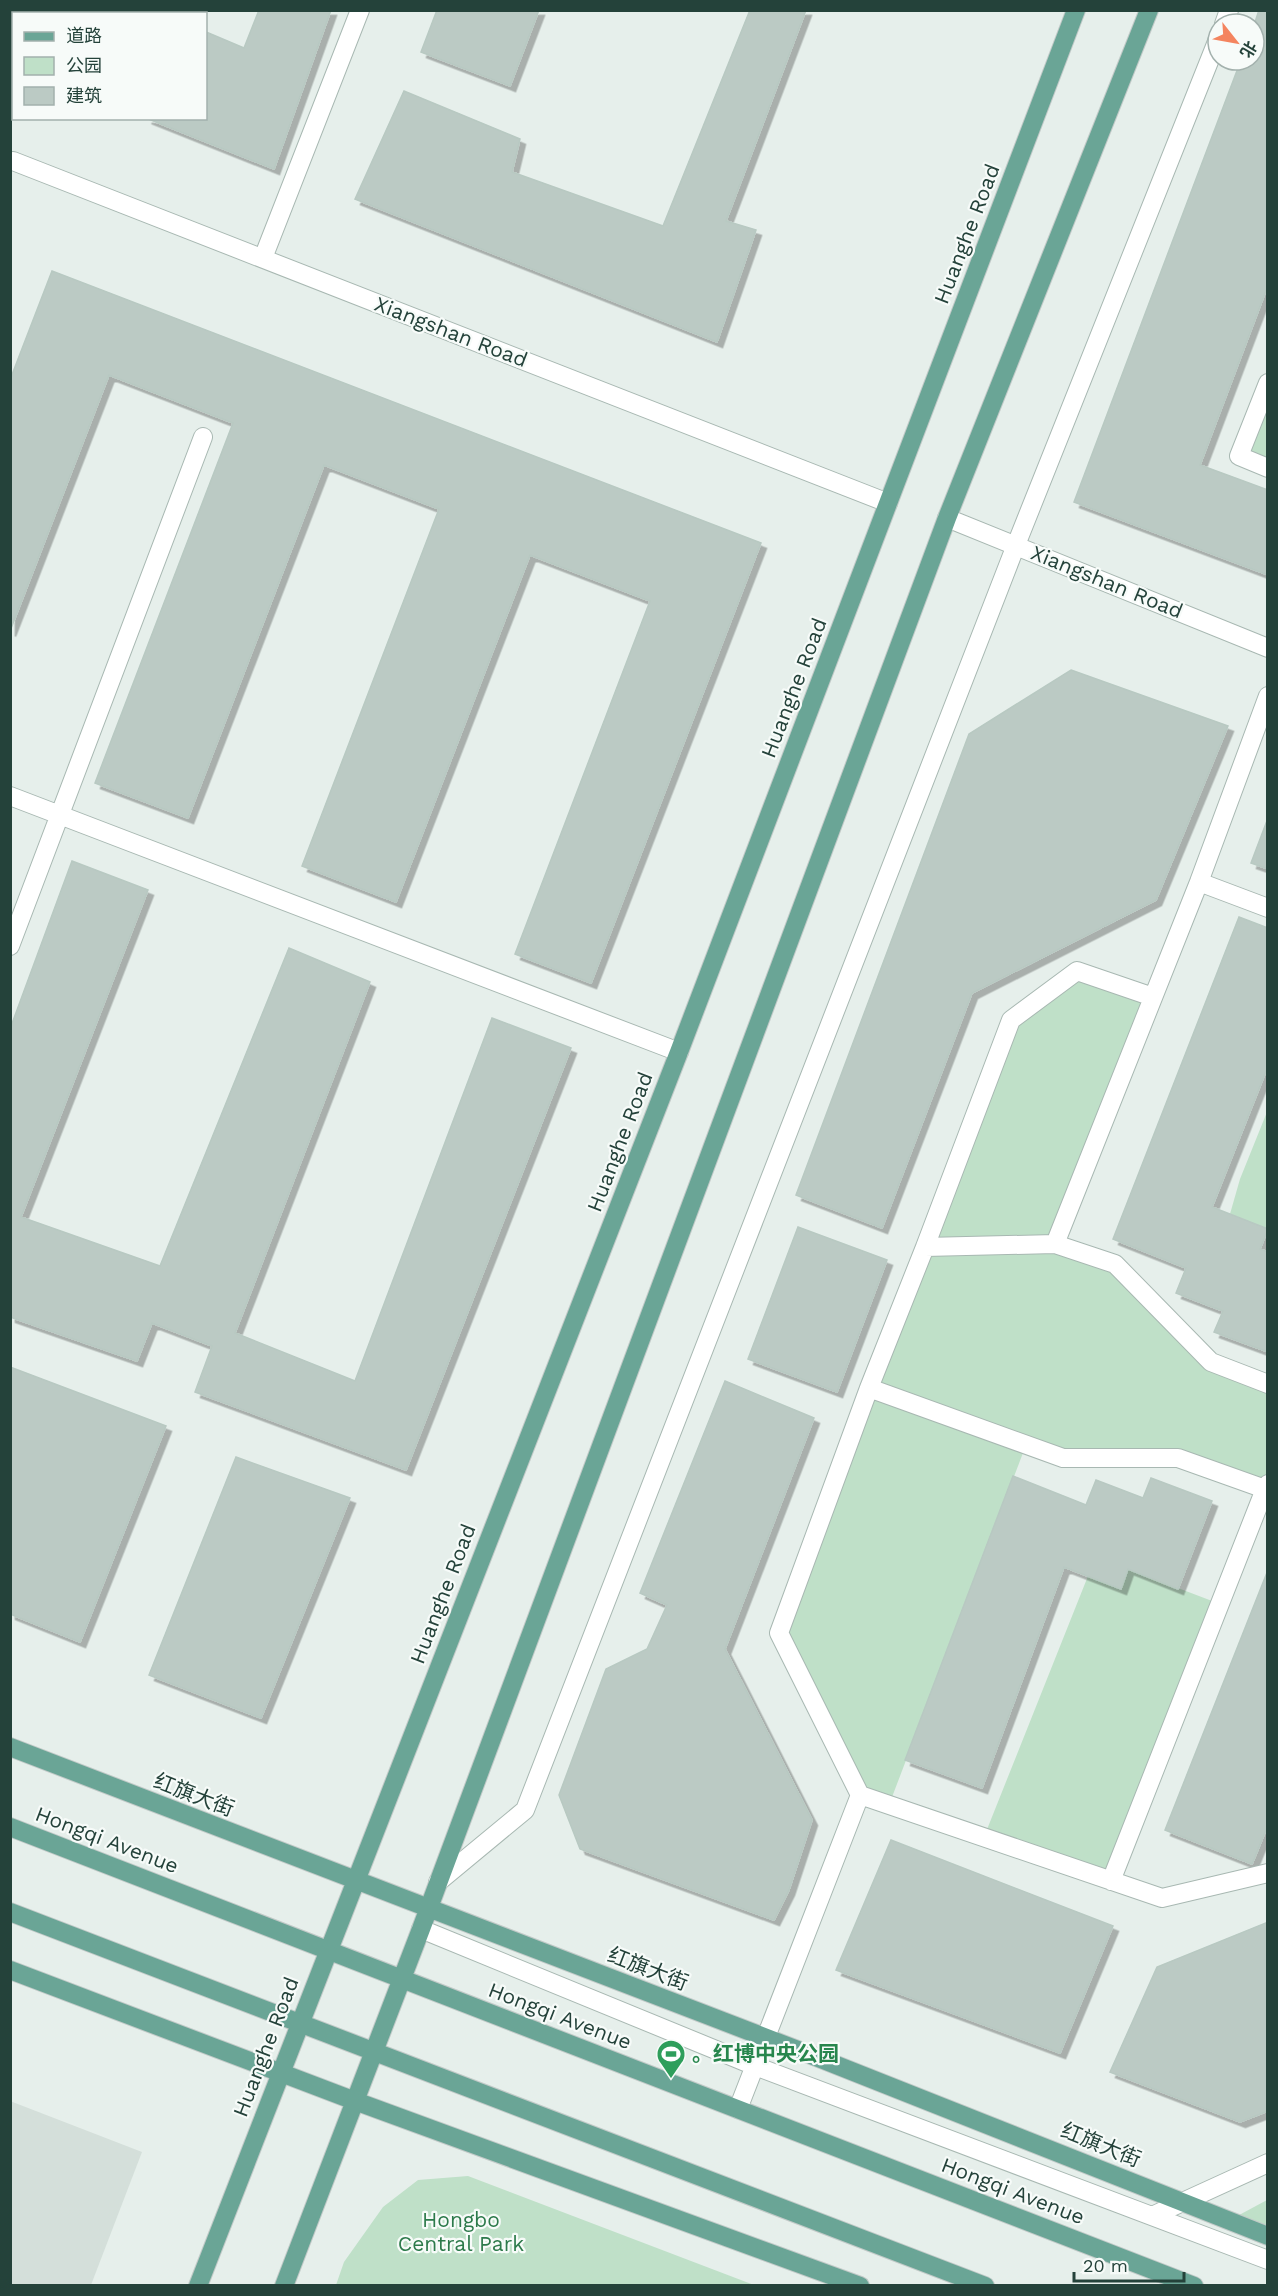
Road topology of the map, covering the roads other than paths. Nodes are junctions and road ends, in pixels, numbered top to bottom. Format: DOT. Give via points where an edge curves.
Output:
graph roads {
  1 [pos="360,10"];
  2 [pos="1076,10"];
  3 [pos="1149,10"];
  4 [pos="1206,69"];
  5 [pos="11,161"];
  6 [pos="263,258"];
  7 [pos="1268,383"];
  8 [pos="203,437"];
  9 [pos="1268,468"];
  10 [pos="888,503"];
  11 [pos="947,518"];
  12 [pos="1016,545"];
  13 [pos="1268,648"];
  14 [pos="1268,696"];
  15 [pos="10,796"];
  16 [pos="61,814"];
  17 [pos="1199,882"];
  18 [pos="1268,908"];
  19 [pos="10,946"];
  20 [pos="1153,997"];
  21 [pos="680,1052"];
  22 [pos="1055,1244"];
  23 [pos="925,1247"];
  24 [pos="1268,1384"];
  25 [pos="869,1388"];
  26 [pos="1267,1486"];
  27 [pos="10,1747"];
  28 [pos="860,1795"];
  29 [pos="10,1827"];
  30 [pos="1268,1873"];
  31 [pos="355,1881"];
  32 [pos="1111,1881"];
  33 [pos="438,1882"];
  34 [pos="428,1909"];
  35 [pos="10,1912"];
  36 [pos="421,1929"];
  37 [pos="328,1950"];
  38 [pos="10,1970"];
  39 [pos="402,1978"];
  40 [pos="300,2024"];
  41 [pos="766,2038"];
  42 [pos="373,2052"];
  43 [pos="755,2066"];
  44 [pos="280,2072"];
  45 [pos="355,2101"];
  46 [pos="738,2109"];
  47 [pos="1268,2163"];
  48 [pos="1182,2202"];
  49 [pos="1152,2216"];
  50 [pos="1268,2235"];
  51 [pos="1268,2260"];
  52 [pos="198,2286"];
  53 [pos="284,2286"];
  54 [pos="860,2286"];
  55 [pos="985,2286"];
  56 [pos="1194,2286"];
  1 -- 6 [label="street"];
  2 -- 10 [label="main road, Huanghe Road"];
  3 -- 11 [label="main road"];
  4 -- 12 [label="street"];
  5 -- 6 [label="street, Xiangshan Road"];
  6 -- 10 [label="street, Xiangshan Road"];
  7 -- 9 [label="street" via="1239,456"];
  8 -- 16 [label="street"];
  10 -- 21 [label="main road, Huanghe Road"];
  11 -- 12 [label="street, Xiangshan Road"];
  11 -- 33 [label="main road"];
  12 -- 13 [label="street, Xiangshan Road"];
  12 -- 33 [label="street" via="525,1810"];
  14 -- 17 [label="street"];
  15 -- 16 [label="street"];
  16 -- 19 [label="street"];
  16 -- 21 [label="street"];
  17 -- 18 [label="street"];
  17 -- 20 [label="street"];
  20 -- 22 [label="street"];
  20 -- 23 [label="street" via="1077,971 1011,1020"];
  21 -- 31 [label="main road, Huanghe Road"];
  22 -- 23 [label="street"];
  22 -- 24 [label="street" via="1115,1264 1211,1362"];
  23 -- 25 [label="street"];
  25 -- 26 [label="street" via="1063,1458 1178,1458"];
  25 -- 28 [label="street" via="778,1633"];
  26 -- 32 [label="street"];
  27 -- 31 [label="main road, 红旗大街"];
  28 -- 32 [label="street"];
  28 -- 41 [label="street"];
  29 -- 37 [label="main road, Hongqi Avenue"];
  30 -- 32 [label="street" via="1162,1898"];
  31 -- 34 [label="main road, 红旗大街"];
  31 -- 37 [label="main road, Huanghe Road"];
  33 -- 34 [label="main road"];
  34 -- 36 [label="main road"];
  34 -- 41 [label="main road, 红旗大街"];
  35 -- 40 [label="main road"];
  36 -- 39 [label="main road"];
  36 -- 43 [label="street"];
  37 -- 39 [label="main road, Hongqi Avenue"];
  37 -- 40 [label="main road, Huanghe Road"];
  38 -- 44 [label="main road"];
  39 -- 42 [label="main road"];
  39 -- 46 [label="main road, Hongqi Avenue"];
  40 -- 42 [label="main road"];
  40 -- 44 [label="main road, Huanghe Road"];
  41 -- 43 [label="street"];
  41 -- 48 [label="main road, 红旗大街"];
  42 -- 45 [label="main road"];
  42 -- 55 [label="main road"];
  43 -- 46 [label="street"];
  43 -- 49 [label="street"];
  44 -- 45 [label="main road"];
  44 -- 52 [label="main road, Huanghe Road"];
  45 -- 53 [label="main road"];
  45 -- 54 [label="main road"];
  46 -- 56 [label="main road, Hongqi Avenue"];
  47 -- 48 [label="street"];
  48 -- 49 [label="street"];
  48 -- 50 [label="main road, 红旗大街"];
  49 -- 51 [label="street"];
}
